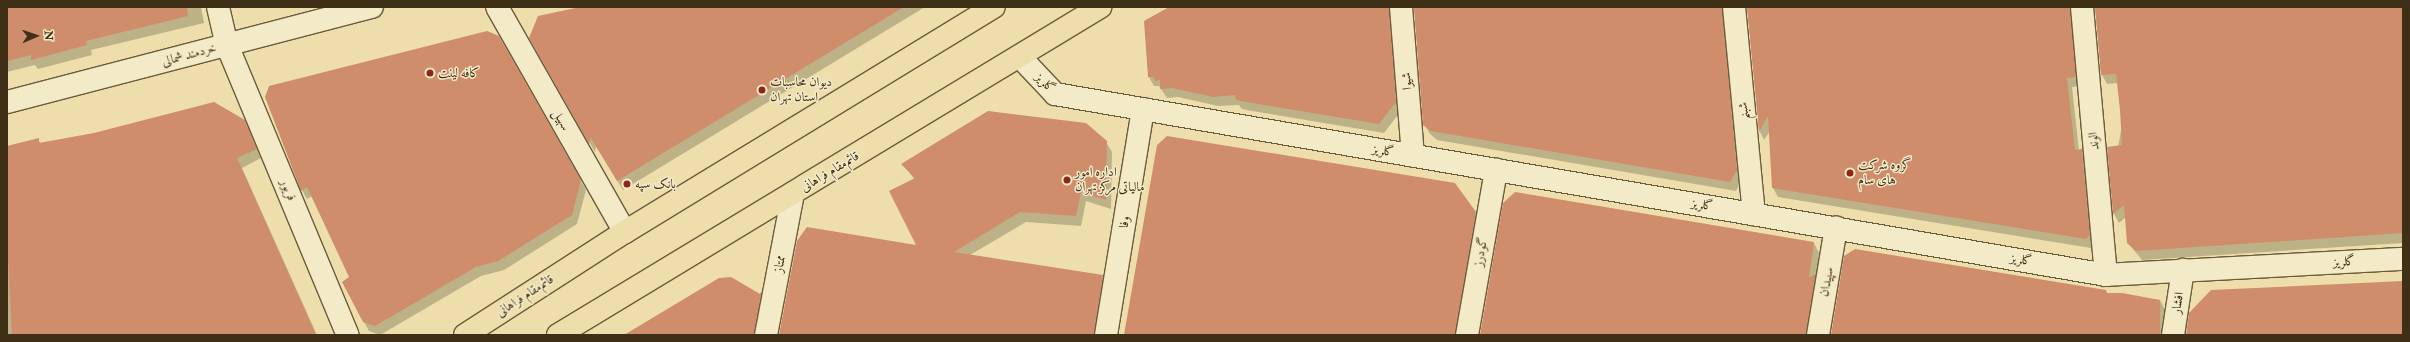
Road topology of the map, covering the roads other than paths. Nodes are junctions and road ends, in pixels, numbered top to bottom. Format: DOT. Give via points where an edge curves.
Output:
graph roads {
  1 [pos="218,7"];
  2 [pos="372,7"];
  3 [pos="497,7"];
  4 [pos="994,7"];
  5 [pos="1100,7"];
  6 [pos="1401,7"];
  7 [pos="1734,7"];
  8 [pos="2082,7"];
  9 [pos="974,13"];
  10 [pos="227,45"];
  11 [pos="1020,57"];
  12 [pos="7,102"];
  13 [pos="1143,109"];
  14 [pos="1413,156"];
  15 [pos="1496,170"];
  16 [pos="794,194"];
  17 [pos="1754,214"];
  18 [pos="1836,228"];
  19 [pos="625,232"];
  20 [pos="2403,259"];
  21 [pos="2183,270"];
  22 [pos="2106,275"];
  23 [pos="348,335"];
  24 [pos="465,335"];
  25 [pos="558,335"];
  26 [pos="766,335"];
  27 [pos="1106,335"];
  28 [pos="1466,335"];
  29 [pos="1818,335"];
  30 [pos="2173,335"];
  1 -- 10 [label="street, فریور"];
  2 -- 10 [label="street, خردمند شمالی"];
  3 -- 19 [label="street, سهیل"];
  4 -- 9 [label="main road, قائم‌مقام فراهانی"];
  5 -- 11 [label="main road, قائم‌مقام فراهانی"];
  6 -- 14 [label="street, شیوا"];
  7 -- 17 [label="street, شبنم"];
  8 -- 22 [label="street, الوند"];
  9 -- 19 [label="main road, قائم‌مقام فراهانی"];
  10 -- 12 [label="street, خردمند شمالی"];
  10 -- 23 [label="street, فریور"];
  11 -- 13 [label="street, گلریز" via="1055,94"];
  11 -- 16 [label="main road, قائم‌مقام فراهانی"];
  13 -- 14 [label="street, گلریز"];
  13 -- 27 [label="street, وفا"];
  14 -- 15 [label="street, گلریز"];
  15 -- 17 [label="street, گلریز"];
  15 -- 28 [label="street, گودرز"];
  16 -- 25 [label="main road, قائم‌مقام فراهانی"];
  16 -- 26 [label="street, ممتاز"];
  17 -- 18 [label="street, گلریز"];
  18 -- 22 [label="street, گلریز"];
  18 -- 29 [label="street, سپیدان"];
  19 -- 24 [label="main road, قائم‌مقام فراهانی"];
  20 -- 21 [label="street, گلریز"];
  21 -- 22 [label="street, گلریز"];
  21 -- 30 [label="street, افشار"];
}
